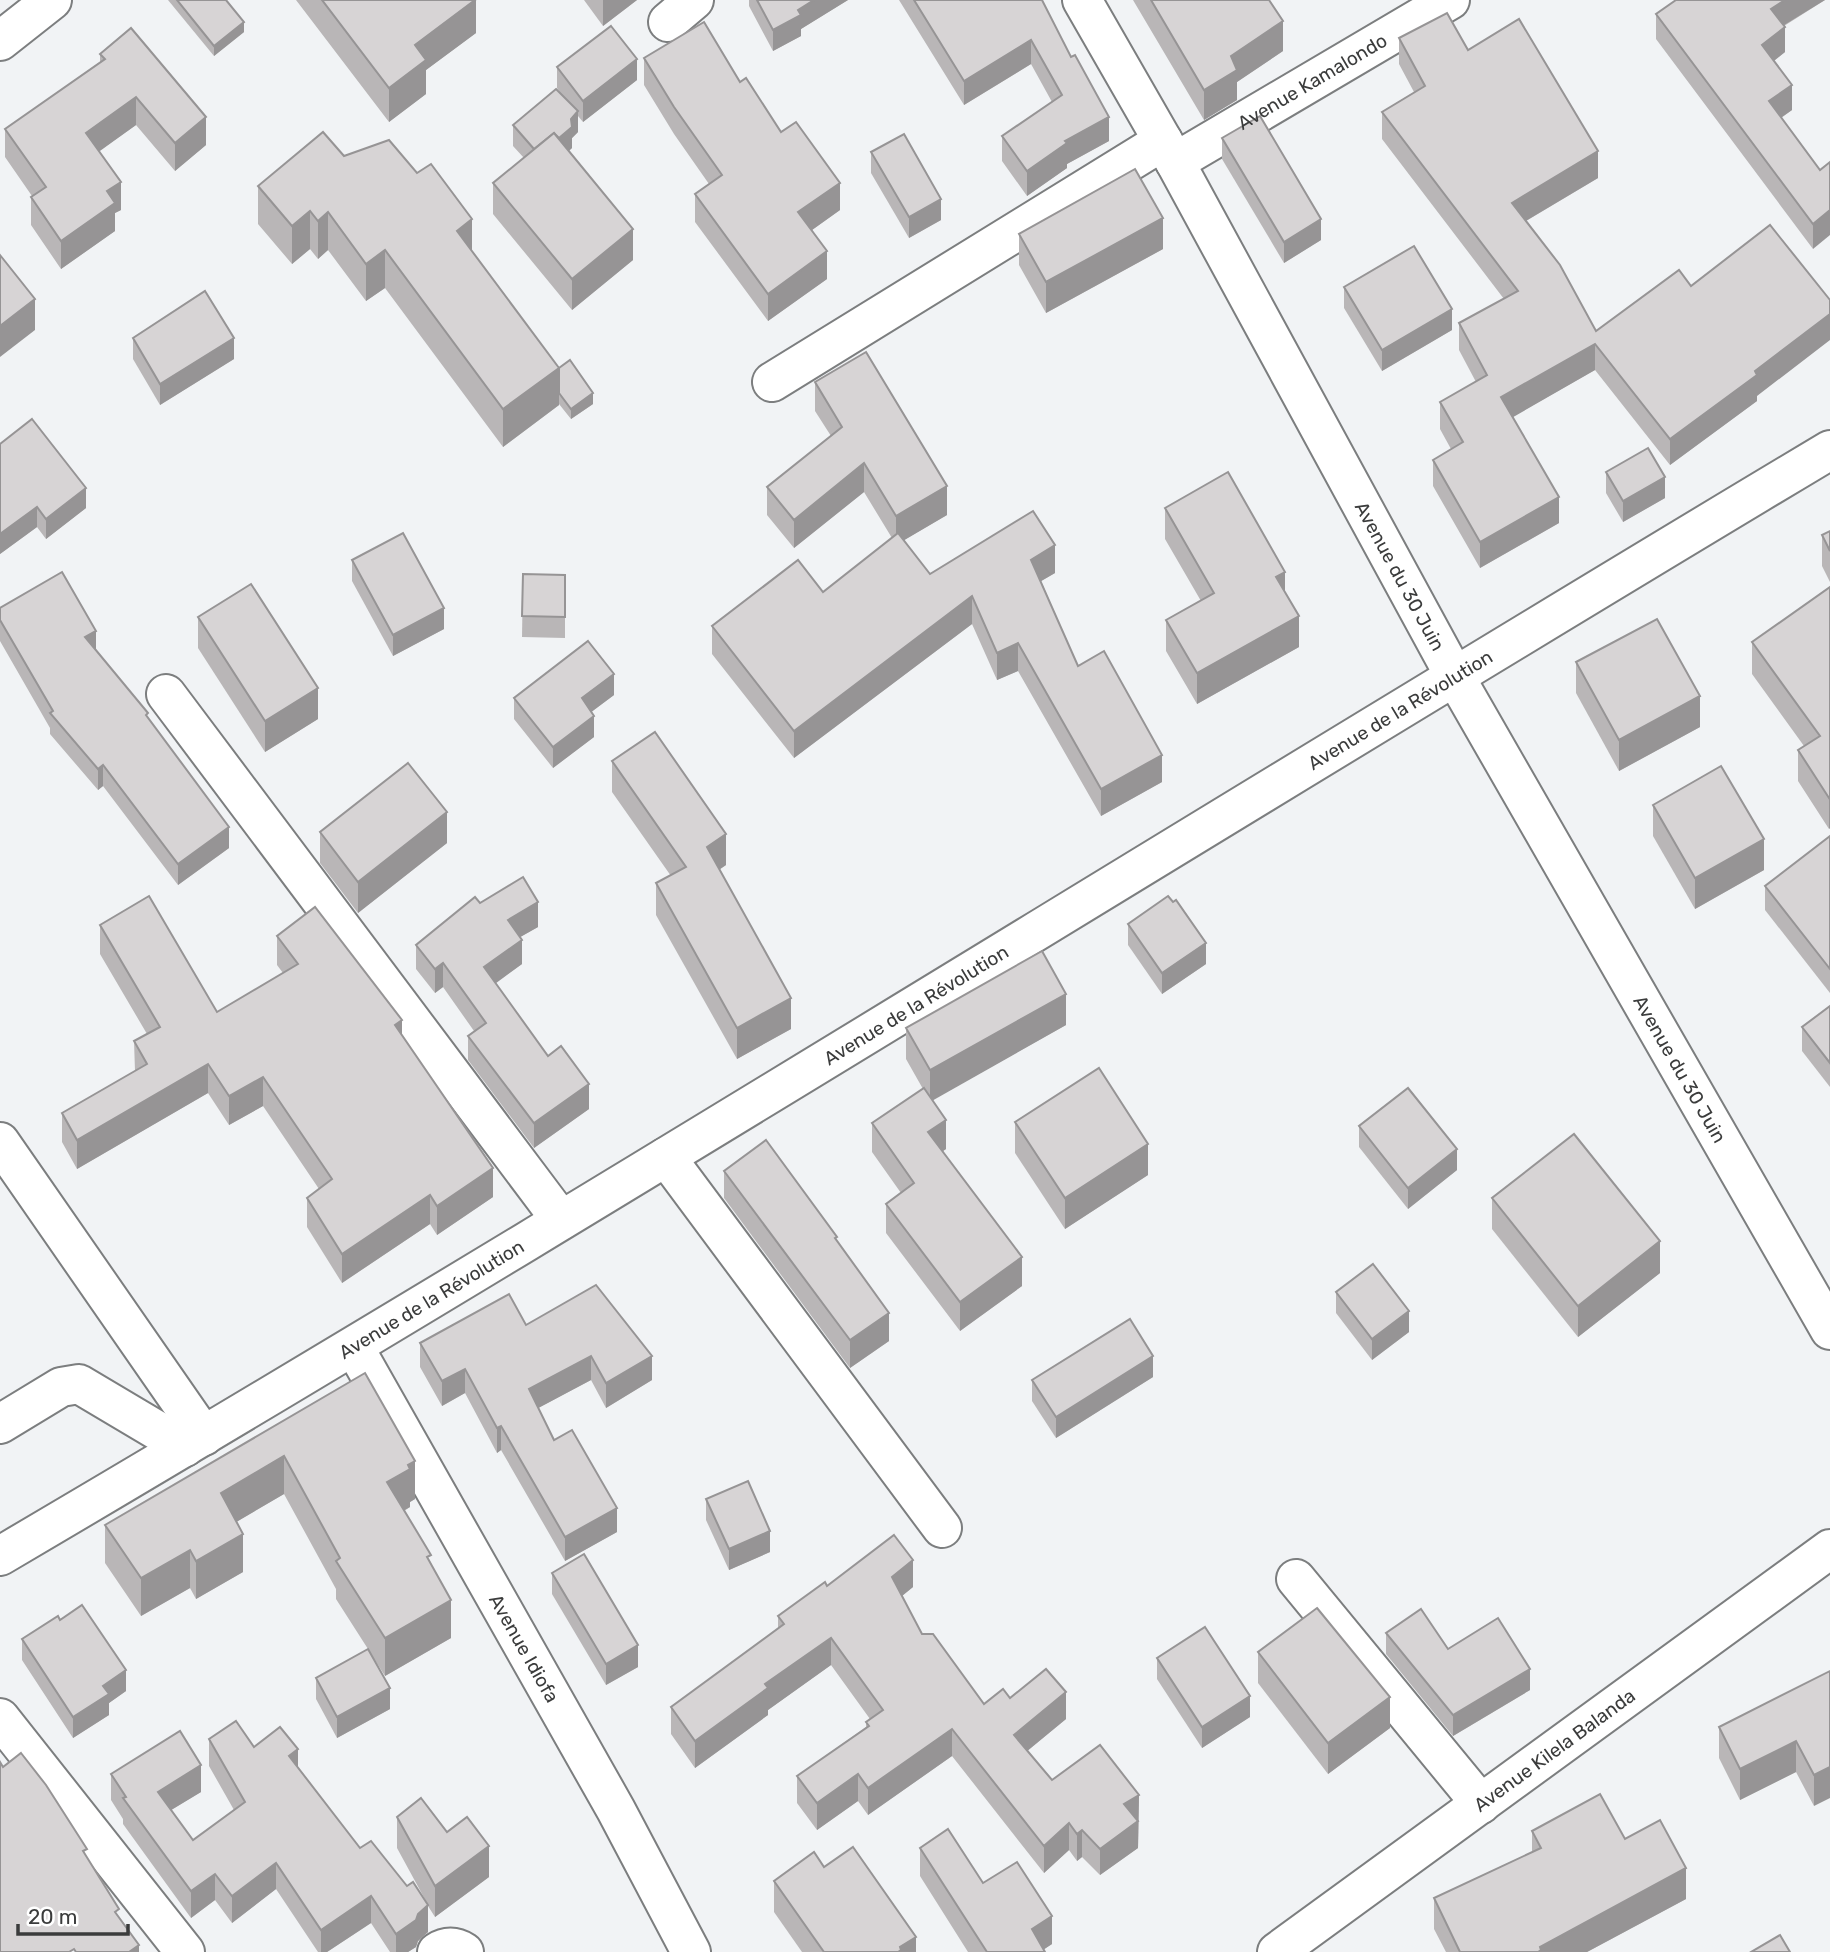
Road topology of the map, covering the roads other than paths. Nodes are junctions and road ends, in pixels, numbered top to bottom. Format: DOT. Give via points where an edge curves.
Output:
graph roads {
  1 [pos="52,0"];
  2 [pos="1082,0"];
  3 [pos="1450,0"];
  4 [pos="0,41"];
  5 [pos="1169,151"];
  6 [pos="772,382"];
  7 [pos="1830,450"];
  8 [pos="1454,675"];
  9 [pos="166,694"];
  10 [pos="0,1142"];
  11 [pos="666,1157"];
  12 [pos="561,1220"];
  13 [pos="1830,1330"];
  14 [pos="354,1347"];
  15 [pos="0,1424"];
  16 [pos="195,1441"];
  17 [pos="942,1528"];
  18 [pos="1830,1549"];
  19 [pos="0,1556"];
  20 [pos="1296,1579"];
  21 [pos="0,1718"];
  22 [pos="1481,1804"];
  23 [pos="185,1952"];
  24 [pos="438,1952"];
  25 [pos="464,1952"];
  26 [pos="691,1952"];
  27 [pos="1277,1952"];
  1 -- 4 [label="street"];
  2 -- 5 [label="street, Avenue du 30 Juin"];
  3 -- 5 [label="street, Avenue Kamalondo"];
  5 -- 6 [label="street, Avenue Kamalondo"];
  5 -- 8 [label="street, Avenue du 30 Juin"];
  7 -- 8 [label="street, Avenue de la Révolution"];
  8 -- 11 [label="street, Avenue de la Révolution"];
  8 -- 13 [label="street, Avenue du 30 Juin"];
  9 -- 12 [label="street"];
  10 -- 16 [label="street"];
  11 -- 12 [label="street, Avenue de la Révolution"];
  11 -- 17 [label="street"];
  12 -- 14 [label="street, Avenue de la Révolution"];
  14 -- 16 [label="street, Avenue de la Révolution"];
  14 -- 26 [label="street, Avenue Idiofa" via="616,1810"];
  15 -- 16 [label="street" via="61,1387 79,1384"];
  16 -- 19 [label="street, Avenue de la Révolution"];
  18 -- 22 [label="street, Avenue Kilela Balanda"];
  20 -- 22 [label="street"];
  21 -- 23 [label="street"];
  22 -- 27 [label="street, Avenue Kilela Balanda"];
  24 -- 25 [label="street" via="445,1947"];
}
